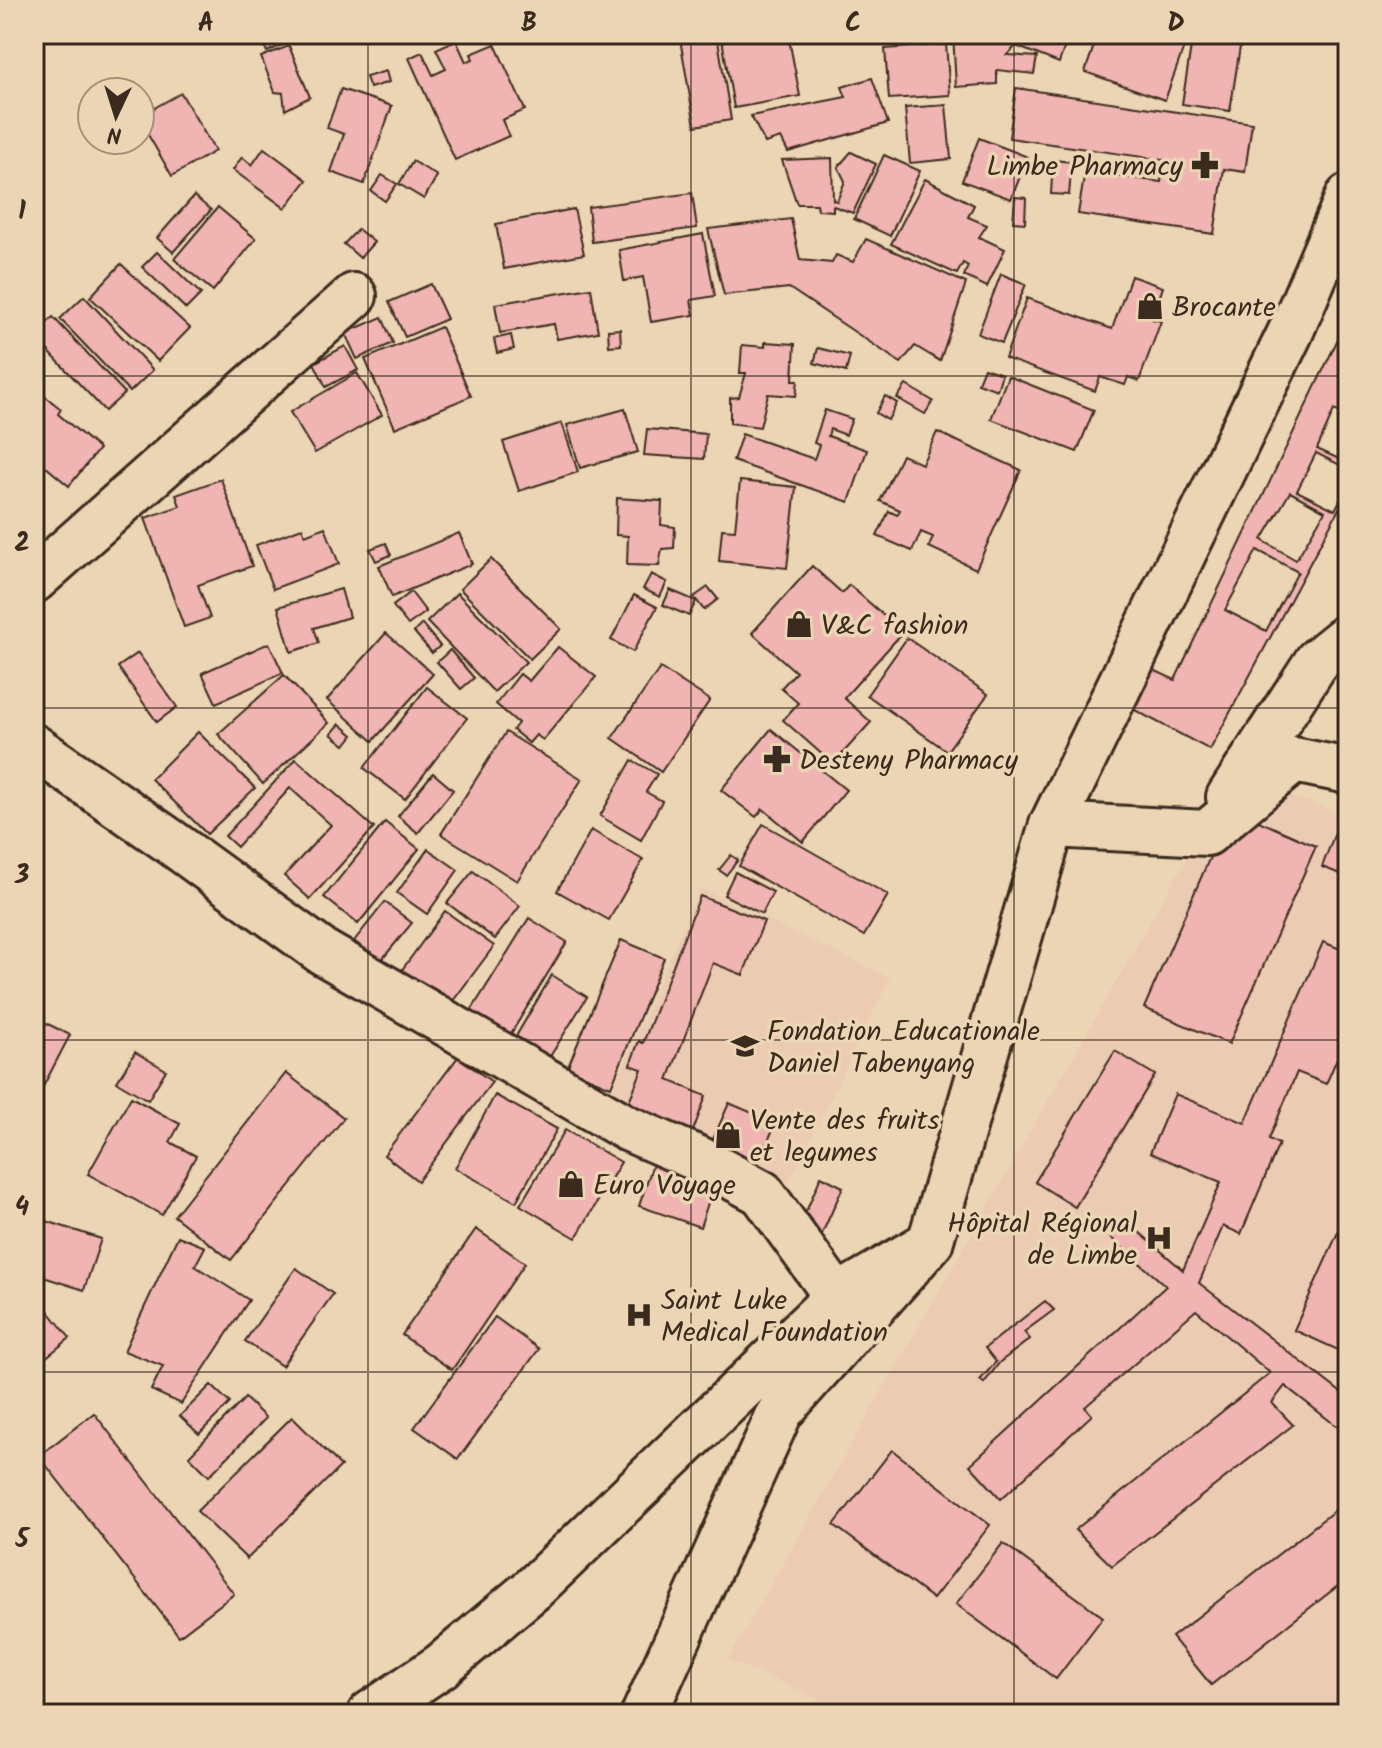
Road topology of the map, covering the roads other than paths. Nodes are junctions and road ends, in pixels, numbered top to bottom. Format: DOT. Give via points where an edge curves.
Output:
graph roads {
  1 [pos="1348,197"];
  2 [pos="354,296"];
  3 [pos="34,580"];
  4 [pos="1348,636"];
  5 [pos="34,747"];
  6 [pos="1348,771"];
  7 [pos="1052,825"];
  8 [pos="1207,833"];
  9 [pos="930,1243"];
  10 [pos="837,1297"];
  11 [pos="370,1714"];
  12 [pos="644,1714"];
  1 -- 7 [label="main road" via="1291,331"];
  2 -- 3 [label="main road"];
  4 -- 8 [label="main road" via="1317,661"];
  5 -- 10 [label="main road" via="321,951 627,1128 762,1193"];
  6 -- 8 [label="main road" via="1294,760"];
  7 -- 8 [label="main road"];
  7 -- 9 [label="main road"];
  9 -- 10 [label="main road"];
  9 -- 12 [label="main road" via="780,1412"];
  10 -- 11 [label="main road" via="534,1588 441,1666"];
}
